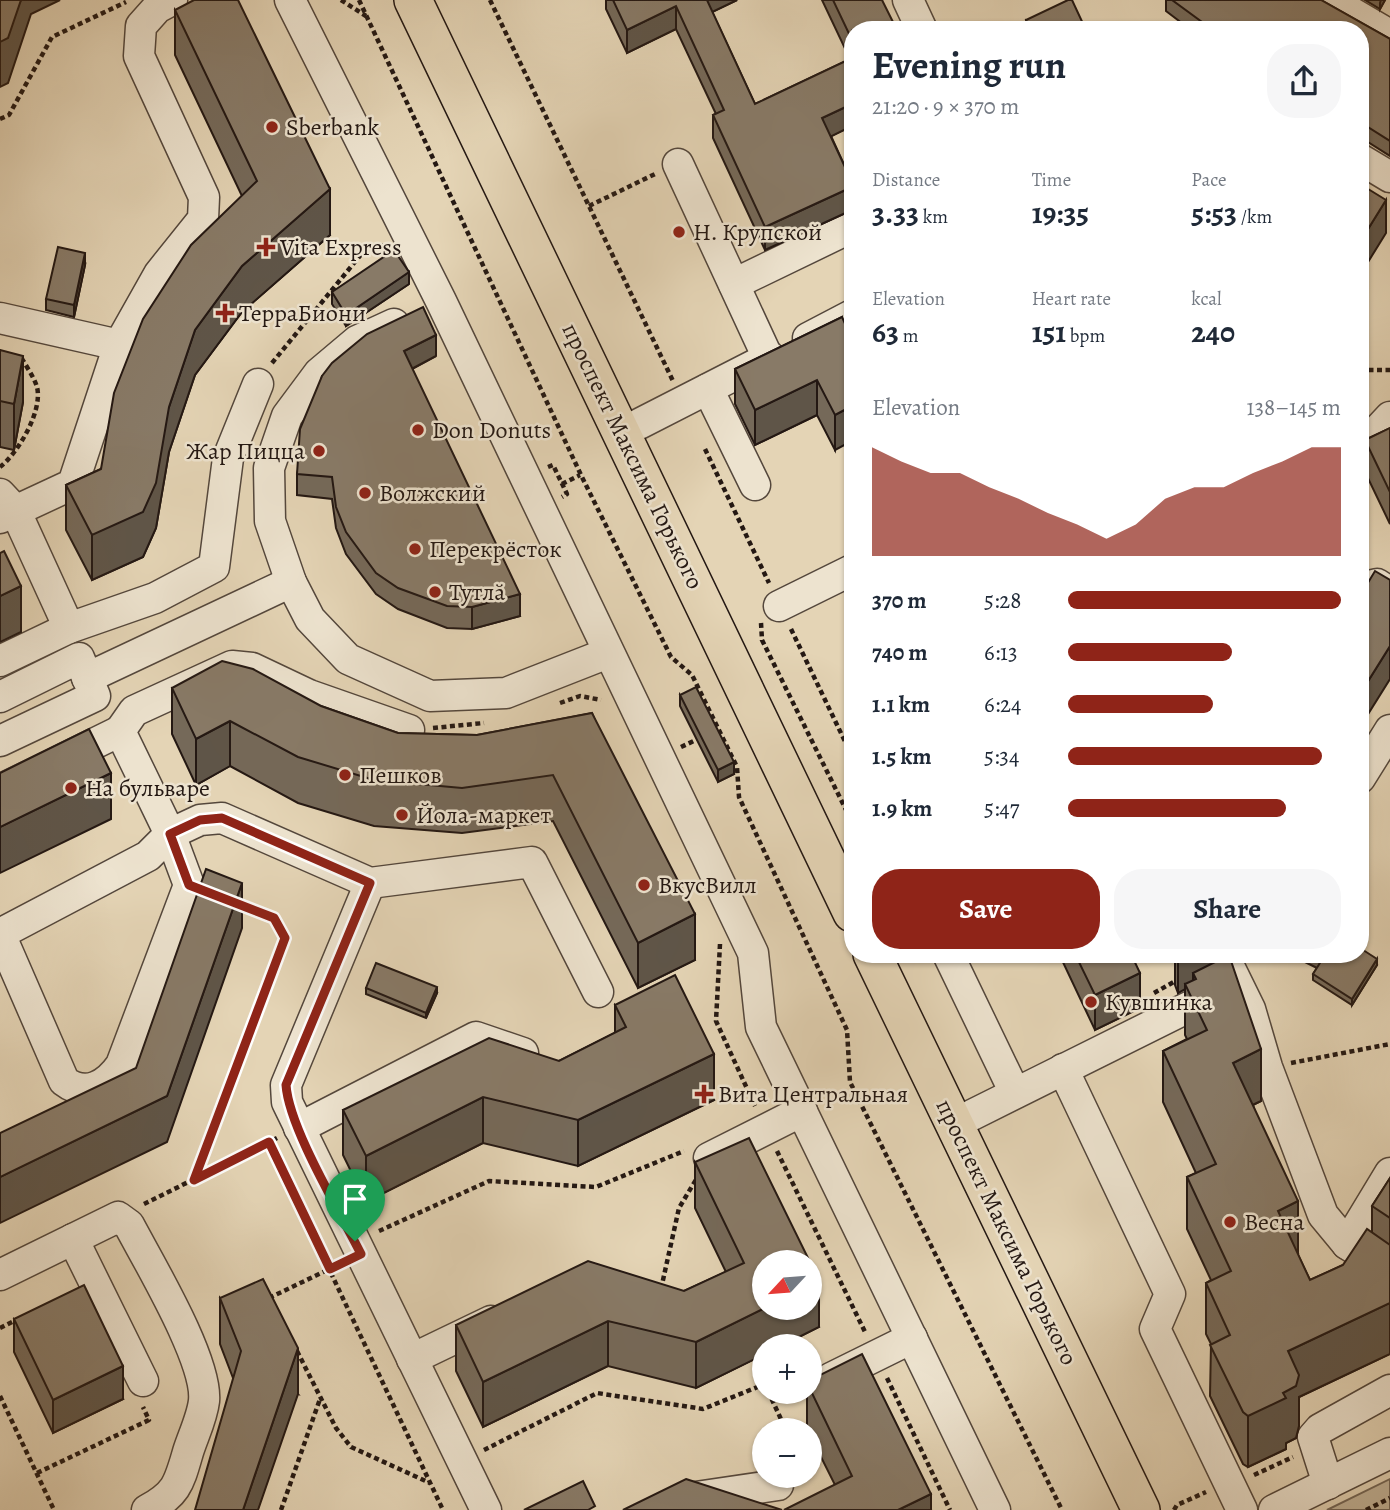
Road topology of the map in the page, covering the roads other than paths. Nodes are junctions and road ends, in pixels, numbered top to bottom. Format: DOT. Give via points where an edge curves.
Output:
graph roads {
  1 [pos="290,0"];
  2 [pos="413,0"];
  3 [pos="434,0"];
  4 [pos="908,0"];
  5 [pos="1330,0"];
  6 [pos="164,4"];
  7 [pos="918,21"];
  8 [pos="1366,21"];
  9 [pos="1369,22"];
  10 [pos="1389,34"];
  11 [pos="678,164"];
  12 [pos="1369,164"];
  13 [pos="1390,177"];
  14 [pos="844,231"];
  15 [pos="734,284"];
  16 [pos="441,301"];
  17 [pos="0,318"];
  18 [pos="844,319"];
  19 [pos="119,345"];
  20 [pos="768,358"];
  21 [pos="258,384"];
  22 [pos="694,391"];
  23 [pos="1390,417"];
  24 [pos="631,429"];
  25 [pos="1369,439"];
  26 [pos="755,485"];
  27 [pos="5,507"];
  28 [pos="844,574"];
  29 [pos="291,582"];
  30 [pos="1369,586"];
  31 [pos="1390,592"];
  32 [pos="779,606"];
  33 [pos="69,628"];
  34 [pos="608,653"];
  35 [pos="0,662"];
  36 [pos="87,678"];
  37 [pos="0,697"];
  38 [pos="409,730"];
  39 [pos="1390,730"];
  40 [pos="120,732"];
  41 [pos="0,741"];
  42 [pos="1369,764"];
  43 [pos="0,790"];
  44 [pos="170,834"];
  45 [pos="844,880"];
  46 [pos="370,883"];
  47 [pos="0,934"];
  48 [pos="877,963"];
  49 [pos="898,963"];
  50 [pos="952,963"];
  51 [pos="1227,963"];
  52 [pos="1237,984"];
  53 [pos="598,992"];
  54 [pos="545,1061"];
  55 [pos="1063,1069"];
  56 [pos="1015,1093"];
  57 [pos="802,1111"];
  58 [pos="964,1119"];
  59 [pos="299,1128"];
  60 [pos="708,1158"];
  61 [pos="1390,1173"];
  62 [pos="73,1239"];
  63 [pos="1347,1244"];
  64 [pos="1390,1271"];
  65 [pos="0,1275"];
  66 [pos="513,1311"];
  67 [pos="912,1338"];
  68 [pos="412,1359"];
  69 [pos="143,1381"];
  70 [pos="822,1382"];
  71 [pos="1390,1390"];
  72 [pos="1390,1453"];
  73 [pos="1328,1484"];
  74 [pos="757,1488"];
  75 [pos="1236,1498"];
  76 [pos="147,1510"];
  77 [pos="486,1510"];
  78 [pos="663,1510"];
  79 [pos="995,1510"];
  80 [pos="1141,1510"];
  81 [pos="1163,1510"];
  82 [pos="1274,1510"];
  1 -- 16 [label="street" via="411,258"];
  2 -- 24 [label="main road, проспект Максима Горького"];
  3 -- 24 [label="main road, проспект Максима Горького"];
  4 -- 7 [label="street"];
  5 -- 8 [label="street"];
  6 -- 19 [label="street" via="141,26 139,57 204,197 203,219 159,274"];
  9 -- 10 [label="street"];
  11 -- 15 [label="street"];
  12 -- 13 [label="street"];
  14 -- 15 [label="street"];
  15 -- 20 [label="street"];
  16 -- 29 [label="street" via="357,341 319,373 287,416 269,468 270,521"];
  16 -- 34 [label="street"];
  17 -- 19 [label="street"];
  18 -- 20 [label="street"];
  19 -- 27 [label="street" via="73,484"];
  20 -- 22 [label="street"];
  21 -- 33 [label="street" via="228,458 214,567 155,598"];
  22 -- 24 [label="street"];
  22 -- 26 [label="street"];
  23 -- 25 [label="street"];
  24 -- 45 [label="main road, проспект Максима Горького"];
  27 -- 33 [label="street"];
  28 -- 32 [label="street"];
  29 -- 34 [label="street" via="310,619 348,659 430,696 506,693"];
  29 -- 36 [label="street"];
  30 -- 31 [label="street" via="1377,584"];
  33 -- 35 [label="street"];
  34 -- 57 [label="street" via="753,953 761,1027"];
  36 -- 37 [label="street" via="79,658"];
  36 -- 41 [label="street" via="95,696"];
  38 -- 40 [label="street" via="309,695 252,668 232,666 134,711"];
  39 -- 42 [label="street"];
  40 -- 43 [label="street"];
  40 -- 44 [label="street"];
  44 -- 46 [label="street" via="200,820 222,818"];
  44 -- 47 [label="street" via="149,856"];
  44 -- 47 [label="street" via="189,885 121,1065 110,1080 93,1089 74,1089 64,1081"];
  46 -- 53 [label="street" via="532,862"];
  46 -- 59 [label="street" via="286,1085"];
  48 -- 58 [label="main road, проспект Максима Горького"];
  49 -- 58 [label="main road, проспект Максима Горького"];
  50 -- 56 [label="street"];
  51 -- 52 [label="street"];
  52 -- 55 [label="street"];
  52 -- 63 [label="street" via="1323,1214"];
  54 -- 59 [label="street" via="476,1037"];
  55 -- 56 [label="street"];
  55 -- 75 [label="street" via="1170,1294 1155,1329"];
  56 -- 58 [label="street"];
  57 -- 60 [label="street"];
  57 -- 67 [label="street"];
  58 -- 80 [label="main road, проспект Максима Горького"];
  58 -- 81 [label="main road, проспект Максима Горького"];
  59 -- 68 [label="street"];
  61 -- 63 [label="street"];
  62 -- 65 [label="street"];
  62 -- 69 [label="street"];
  62 -- 76 [label="street" via="118,1217 129,1224 202,1377 204,1401 178,1486"];
  63 -- 64 [label="street"];
  66 -- 68 [label="street"];
  67 -- 70 [label="street"];
  67 -- 79 [label="street"];
  68 -- 77 [label="street"];
  71 -- 73 [label="street" via="1313,1437"];
  72 -- 73 [label="street"];
  73 -- 82 [label="street"];
  74 -- 78 [label="street" via="689,1498"];
}
